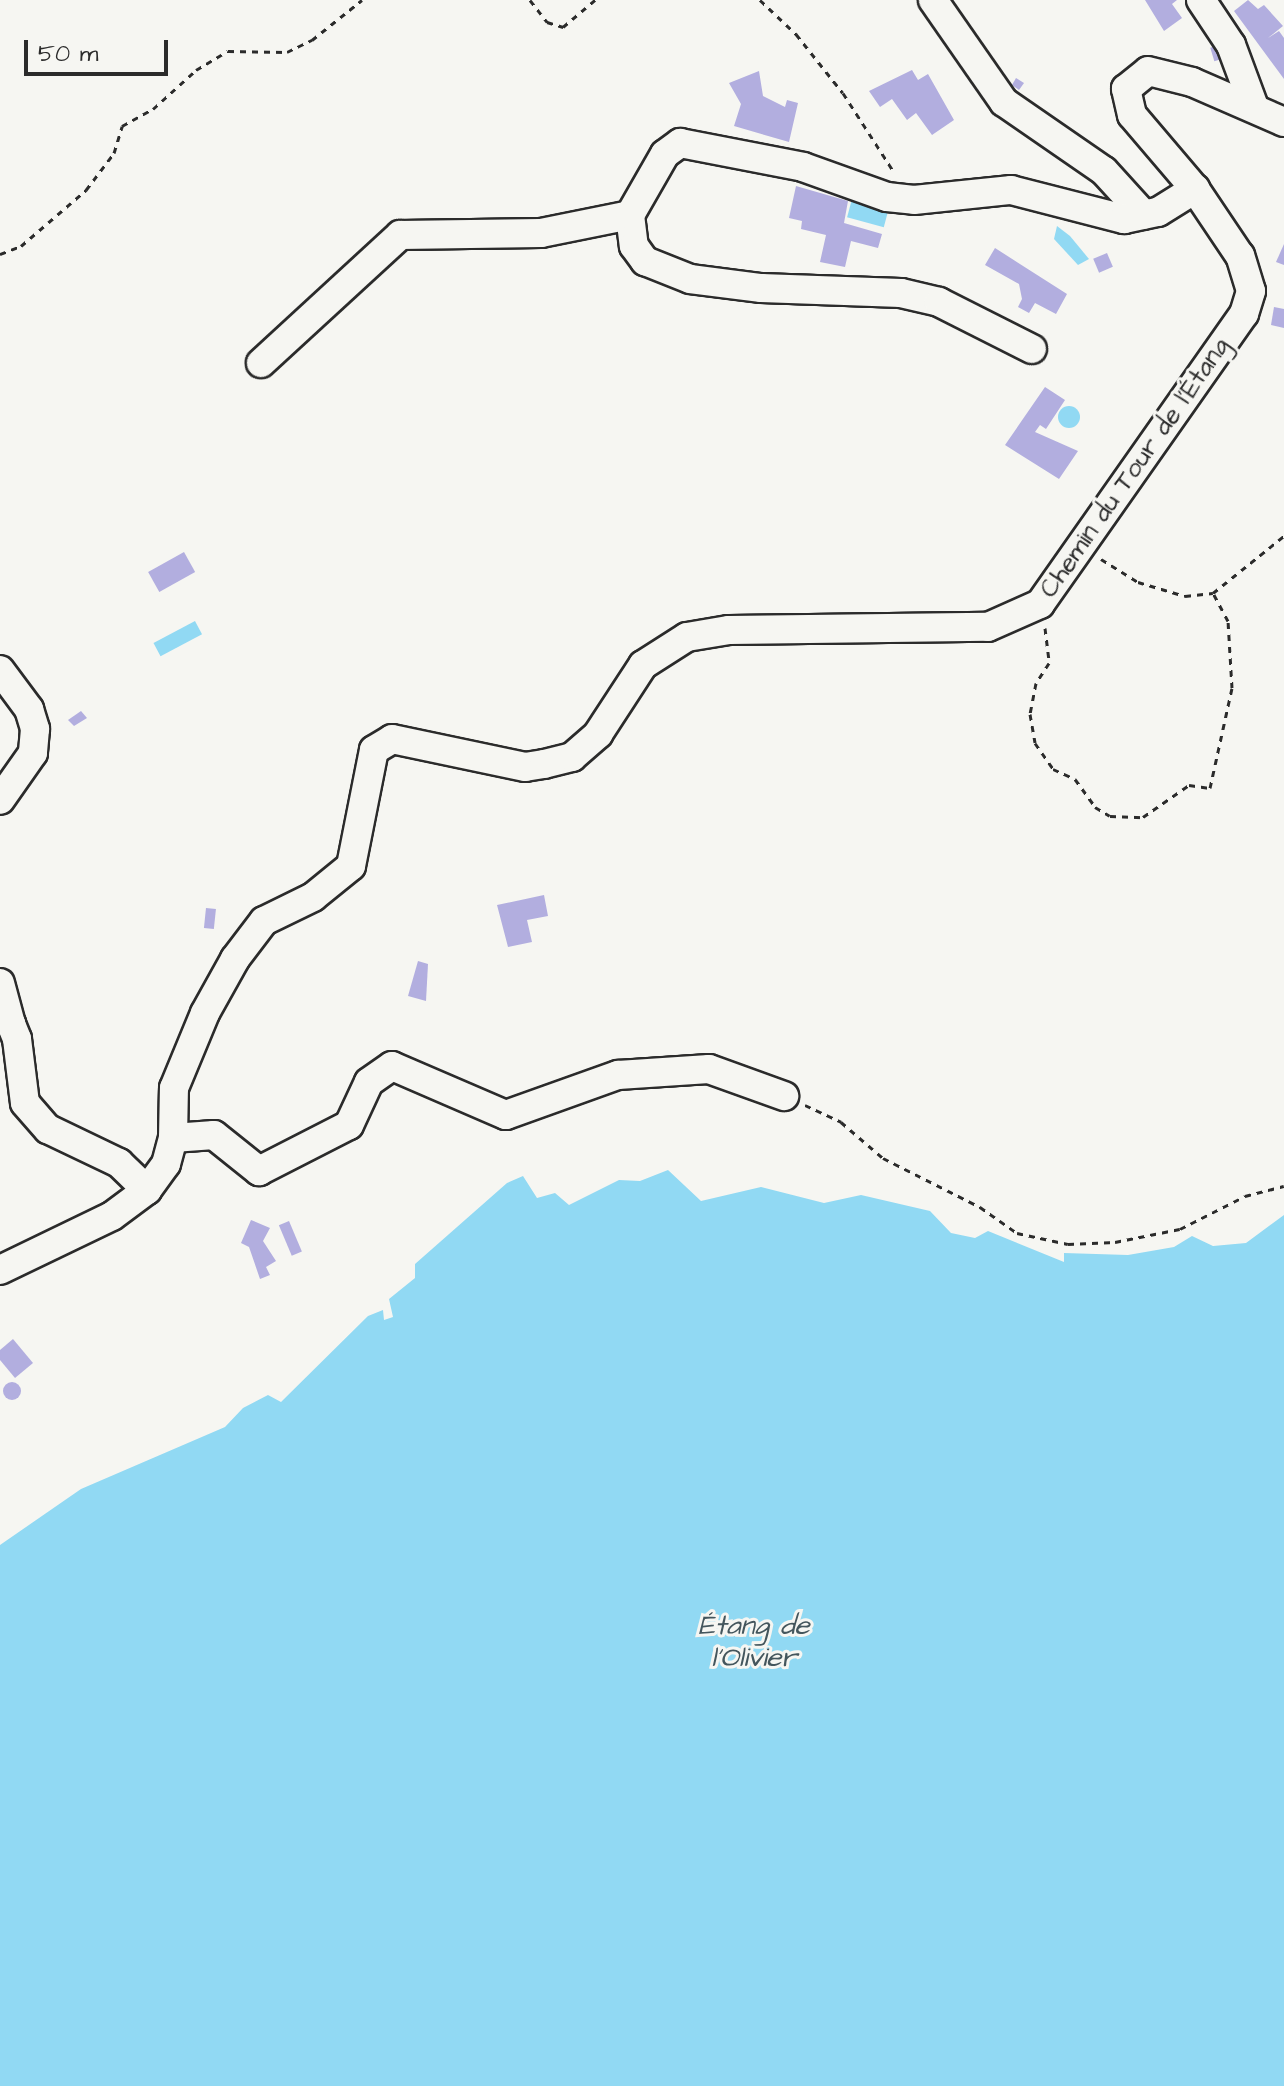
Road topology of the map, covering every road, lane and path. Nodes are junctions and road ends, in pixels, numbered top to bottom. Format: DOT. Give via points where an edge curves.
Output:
graph roads {
  1 [pos="362,0"];
  2 [pos="530,0"];
  3 [pos="595,0"];
  4 [pos="760,0"];
  5 [pos="933,0"];
  6 [pos="1201,0"];
  7 [pos="1254,107"];
  8 [pos="1284,122"];
  9 [pos="899,176"];
  10 [pos="1195,189"];
  11 [pos="630,215"];
  12 [pos="1144,215"];
  13 [pos="0,254"];
  14 [pos="1032,349"];
  15 [pos="261,363"];
  16 [pos="1284,536"];
  17 [pos="1084,549"];
  18 [pos="1213,593"];
  19 [pos="1040,604"];
  20 [pos="0,670"];
  21 [pos="0,800"];
  22 [pos="0,983"];
  23 [pos="5,1021"];
  24 [pos="784,1096"];
  25 [pos="173,1138"];
  26 [pos="1284,1186"];
  27 [pos="147,1190"];
  28 [pos="0,1270"];
  1 -- 13 [label="path" via="287,52 228,51 196,70 153,109 122,126 114,153 86,190 21,246"];
  2 -- 3 [label="path" via="547,22 563,27"];
  4 -- 9 [label="path" via="824,69"];
  5 -- 12 [label="street" via="1004,102 1104,171"];
  6 -- 7 [label="street" via="1231,45"];
  7 -- 8 [label="street, Chemin du Tour de l'Étang"];
  7 -- 10 [label="street, Chemin du Tour de l'Étang" via="1148,71 1126,89 1132,115"];
  10 -- 12 [label="street"];
  10 -- 17 [label="street, Chemin du Tour de l'Étang" via="1240,256 1251,291 1244,314"];
  11 -- 12 [label="street" via="665,154 680,143 803,167 887,197 914,200 1011,190 1124,219"];
  11 -- 14 [label="street" via="634,246 645,261 690,279 761,288 901,293 939,302"];
  11 -- 15 [label="street" via="541,233 400,235"];
  16 -- 18 [label="path"];
  17 -- 18 [label="path" via="1138,582 1185,596"];
  17 -- 19 [label="street, Chemin du Tour de l'Étang"];
  18 -- 19 [label="path" via="1228,621 1232,688 1210,788 1189,785 1143,817 1110,816 1095,807 1075,779 1053,769 1035,743 1030,714 1036,683 1049,663"];
  19 -- 25 [label="street, Chemin du Tour de l'Étang" via="988,627 729,630 687,637 643,665 598,734 572,757 544,764 525,767 392,739 374,750 351,866 313,897 264,921 235,959 205,1013 174,1088"];
  20 -- 21 [label="street" via="29,709 35,729 33,753"];
  22 -- 23 [label="street"];
  23 -- 27 [label="street" via="25,1103 48,1129 119,1163"];
  24 -- 25 [label="street" via="709,1069 618,1075 506,1115 392,1066 369,1082 349,1125 259,1171 214,1135"];
  24 -- 26 [label="path" via="841,1122 883,1158 980,1207 1017,1233 1068,1244 1180,1229 1245,1196"];
  25 -- 27 [label="street, Chemin du Tour de l'Étang" via="166,1164"];
  27 -- 28 [label="street, Chemin du Tour de l'Étang" via="112,1216"];
}
